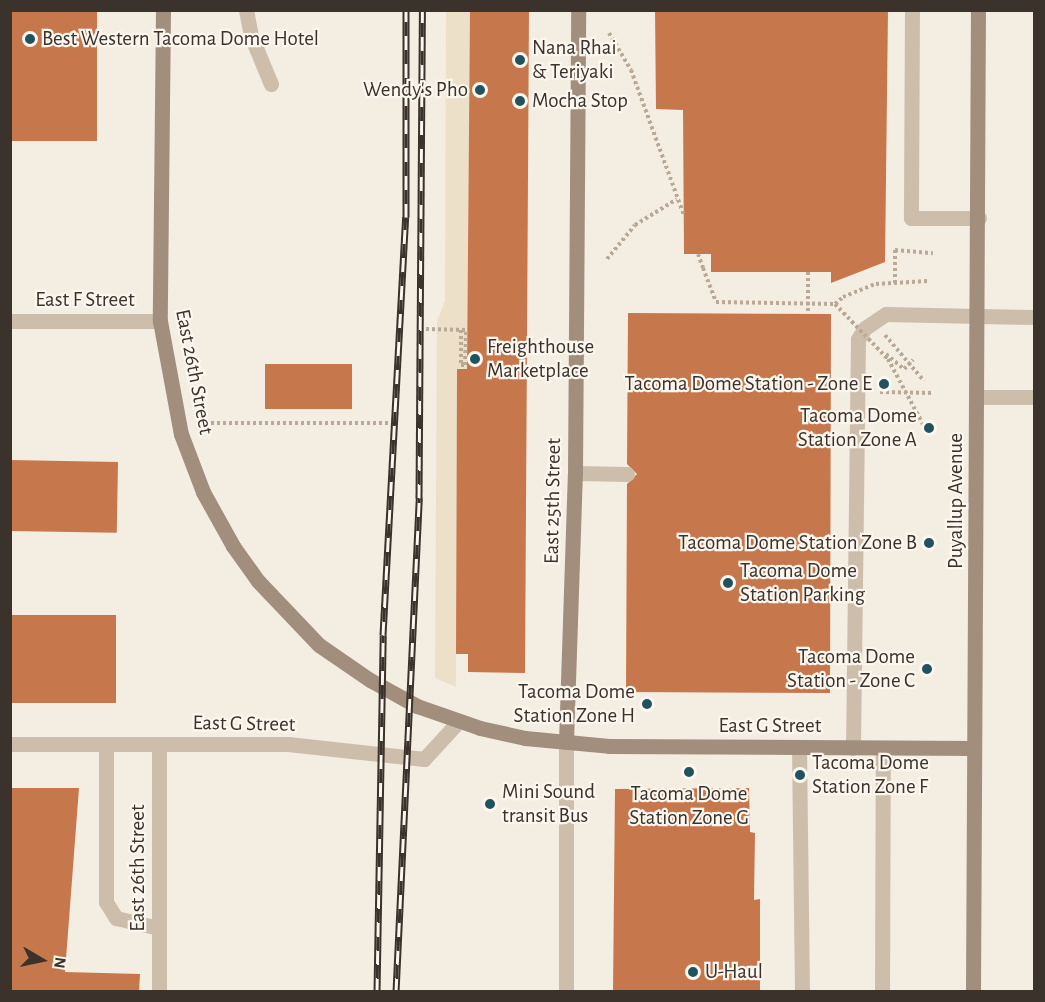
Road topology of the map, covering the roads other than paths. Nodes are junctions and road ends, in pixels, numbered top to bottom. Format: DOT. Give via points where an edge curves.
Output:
graph roads {
  1 [pos="163,10"];
  2 [pos="246,10"];
  3 [pos="578,10"];
  4 [pos="912,10"];
  5 [pos="978,10"];
  6 [pos="271,84"];
  7 [pos="979,218"];
  8 [pos="979,316"];
  9 [pos="1035,317"];
  10 [pos="10,321"];
  11 [pos="160,321"];
  12 [pos="1035,397"];
  13 [pos="978,398"];
  14 [pos="575,473"];
  15 [pos="627,474"];
  16 [pos="459,721"];
  17 [pos="566,742"];
  18 [pos="10,744"];
  19 [pos="106,744"];
  20 [pos="159,744"];
  21 [pos="799,747"];
  22 [pos="853,748"];
  23 [pos="883,748"];
  24 [pos="974,748"];
  25 [pos="159,928"];
  26 [pos="159,992"];
  27 [pos="566,992"];
  28 [pos="802,992"];
  29 [pos="882,992"];
  30 [pos="973,992"];
  1 -- 11 [label="street, East 26th Street"];
  2 -- 6 [label="street" via="251,36"];
  3 -- 14 [label="street, East 25th Street"];
  4 -- 7 [label="street" via="910,218"];
  5 -- 7 [label="street, Puyallup Avenue"];
  7 -- 8 [label="street, Puyallup Avenue"];
  8 -- 9 [label="street"];
  8 -- 13 [label="street, Puyallup Avenue"];
  8 -- 22 [label="street" via="886,314 865,328 858,339"];
  10 -- 11 [label="street, East F Street"];
  11 -- 16 [label="street, East 26th Street" via="185,443 203,492 258,581 319,645 417,706"];
  12 -- 13 [label="street"];
  13 -- 24 [label="street, Puyallup Avenue"];
  14 -- 15 [label="street"];
  14 -- 17 [label="street, East 25th Street"];
  16 -- 17 [label="street, East 26th Street" via="525,738"];
  16 -- 20 [label="street, East G Street" via="424,759 288,744"];
  17 -- 21 [label="street, East G Street" via="609,746"];
  17 -- 27 [label="street, East 25th Street"];
  18 -- 19 [label="street, East G Street"];
  19 -- 20 [label="street, East G Street"];
  19 -- 25 [label="street" via="106,902 116,918"];
  20 -- 25 [label="street, East 26th Street"];
  21 -- 22 [label="street, East G Street"];
  21 -- 28 [label="street"];
  22 -- 23 [label="street, East G Street"];
  23 -- 24 [label="street, East G Street"];
  23 -- 29 [label="street"];
  24 -- 30 [label="street, Puyallup Avenue"];
  25 -- 26 [label="street, East 26th Street"];
}
